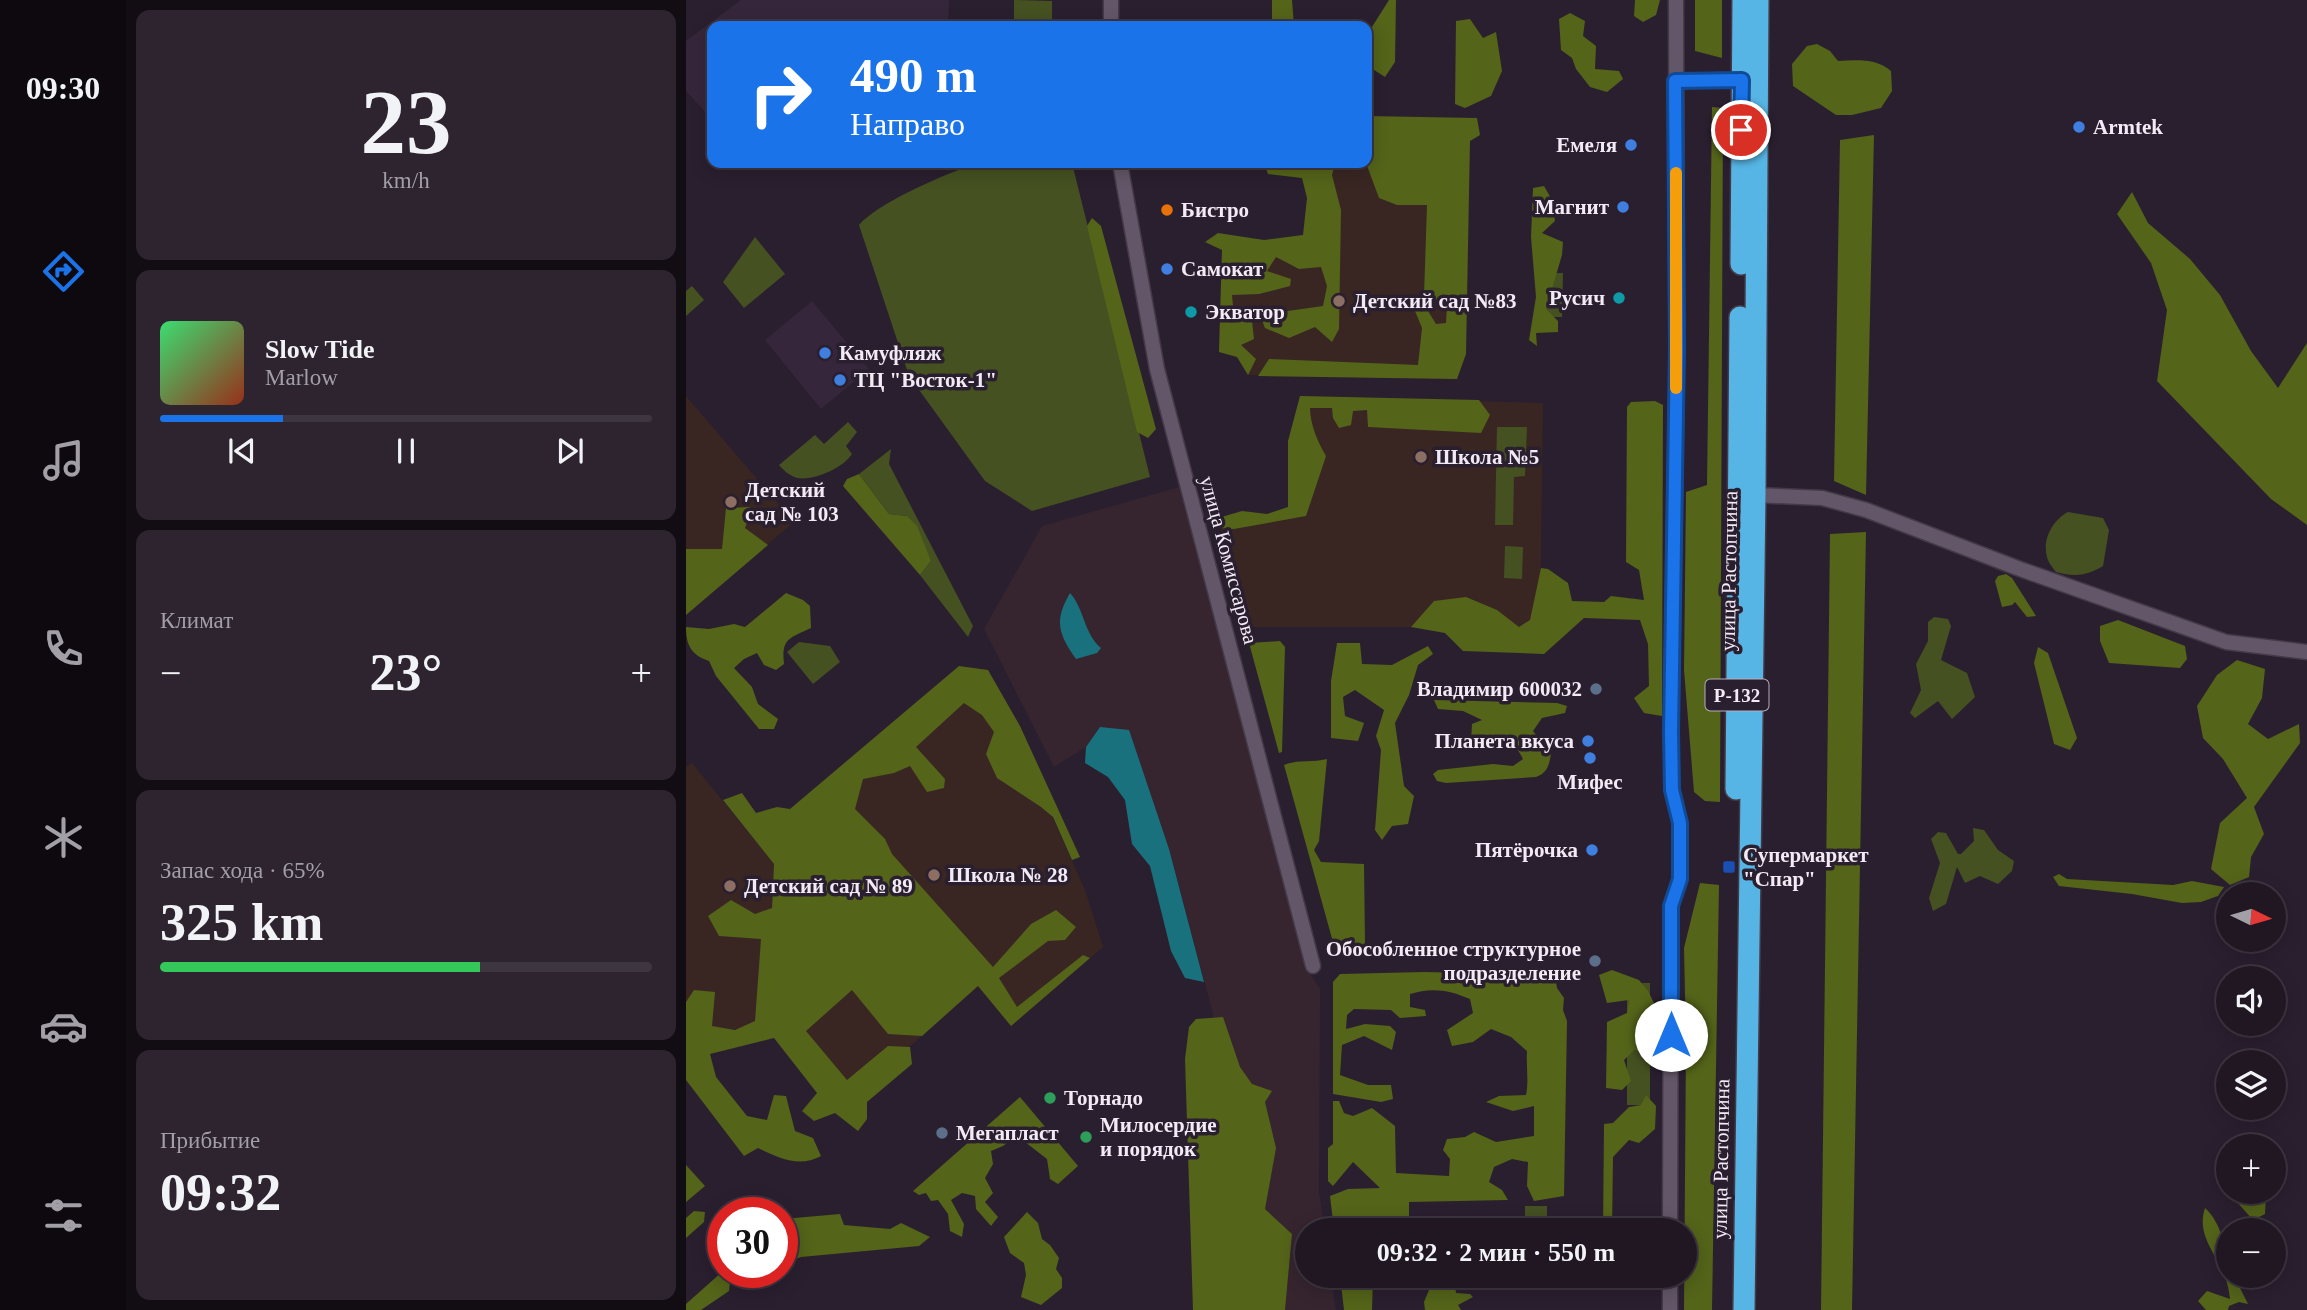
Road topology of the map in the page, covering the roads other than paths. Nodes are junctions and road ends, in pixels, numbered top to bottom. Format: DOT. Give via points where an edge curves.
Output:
graph roads {
  1 [pos="1111,0"];
  2 [pos="1676,0"];
  3 [pos="1743,0"];
  4 [pos="1758,0"];
  5 [pos="1111,21"];
  6 [pos="1742,80"];
  7 [pos="1675,81"];
  8 [pos="1121,168"];
  9 [pos="1755,495"];
  10 [pos="2307,652"];
  11 [pos="1313,965"];
  12 [pos="1670,1218"];
  13 [pos="1670,1288"];
  14 [pos="1670,1310"];
  15 [pos="1730,1310"];
  16 [pos="1744,1310"];
  1 -- 5 [label="street"];
  2 -- 7 [label="street"];
  3 -- 6 [label="highway, улица Растопчина / Р-132"];
  4 -- 9 [label="highway, улица Растопчина / Р-132"];
  6 -- 7 [label="street"];
  6 -- 15 [label="highway, улица Растопчина / Р-132"];
  7 -- 12 [label="street" via="1677,349 1671,732 1680,879 1671,906"];
  8 -- 11 [label="street, улица Комиссарова" via="1157,369"];
  9 -- 10 [label="street" via="1822,498 1866,510 2226,642"];
  9 -- 16 [label="highway, улица Растопчина / Р-132"];
  13 -- 14 [label="street"];
}
